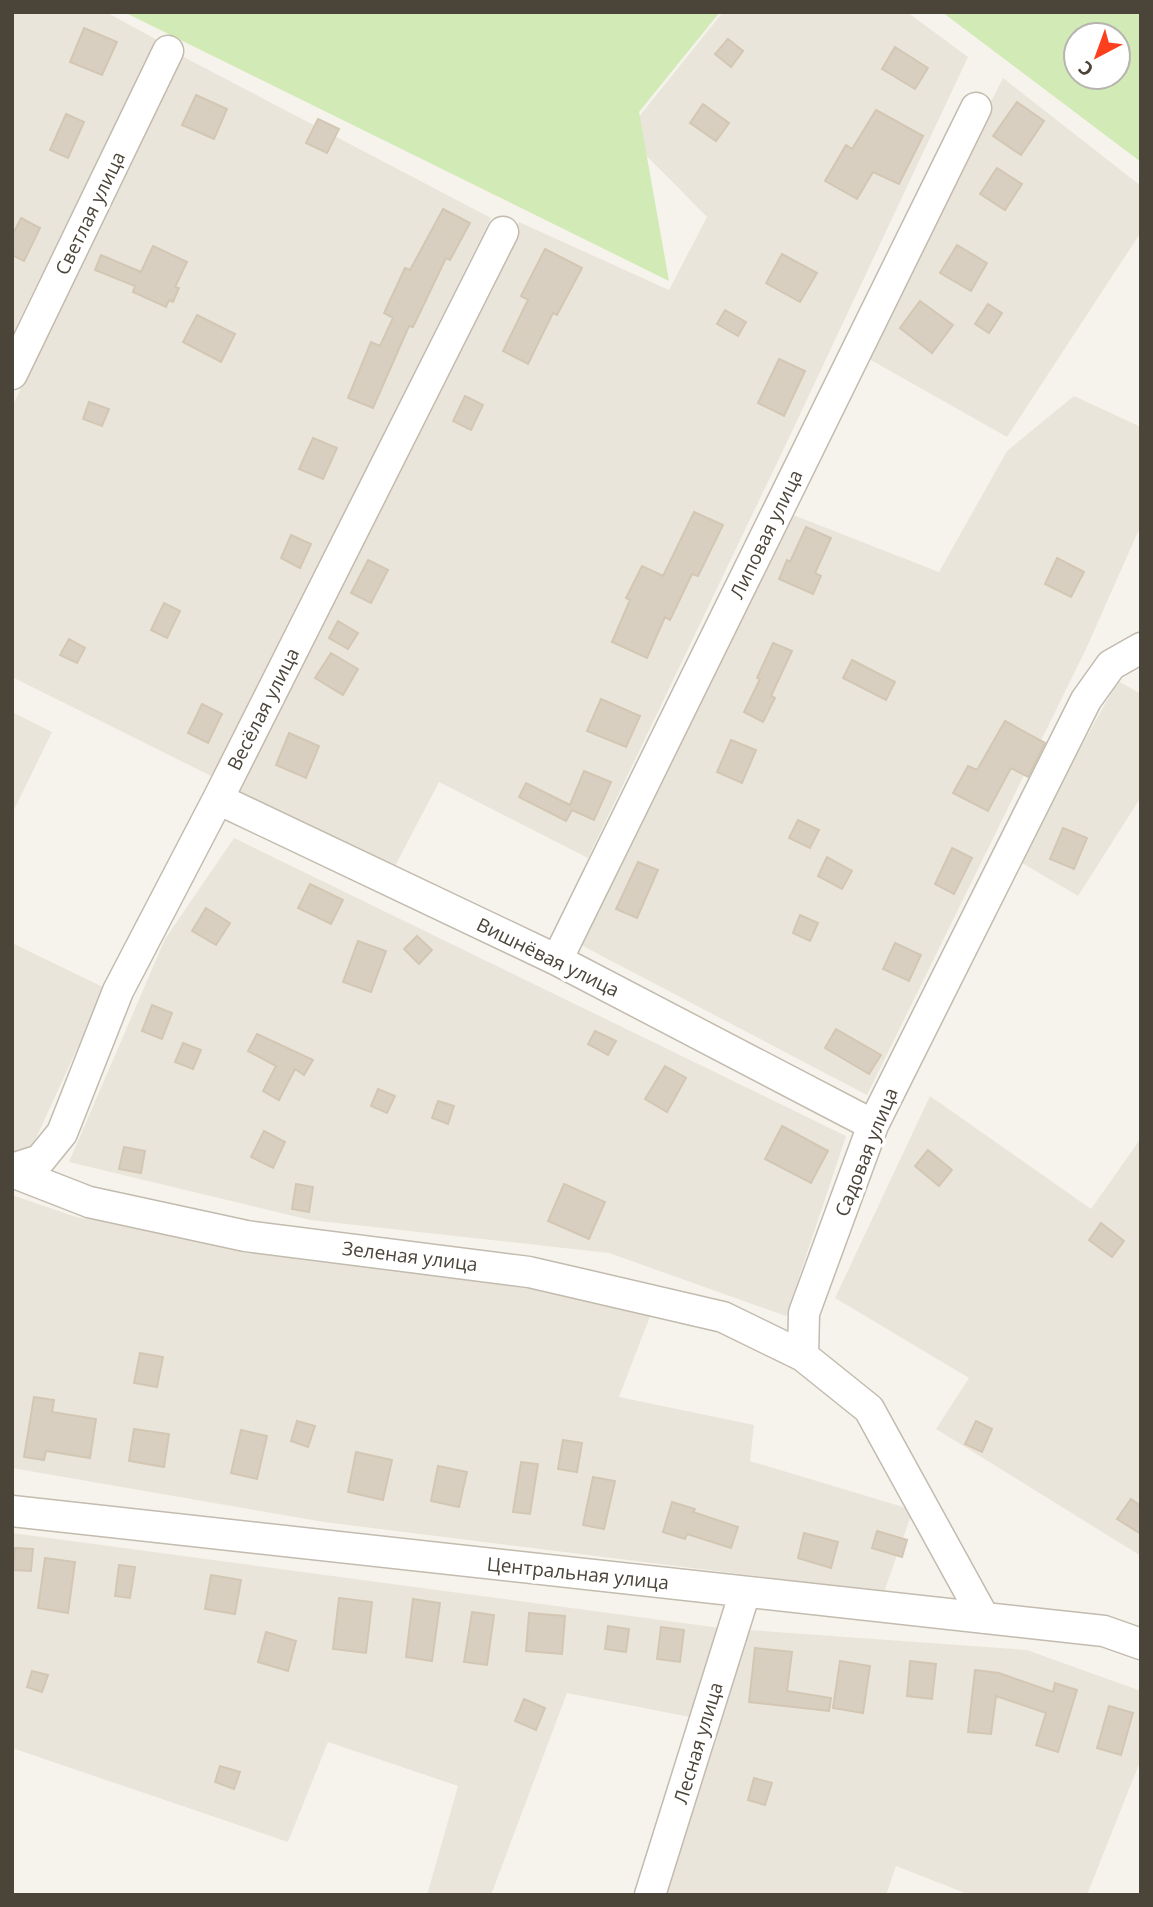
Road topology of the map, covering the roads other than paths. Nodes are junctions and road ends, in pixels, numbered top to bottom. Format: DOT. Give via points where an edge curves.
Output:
graph roads {
  1 [pos="168,51"];
  2 [pos="975,108"];
  3 [pos="503,232"];
  4 [pos="12,374"];
  5 [pos="1141,648"];
  6 [pos="218,799"];
  7 [pos="557,960"];
  8 [pos="873,1125"];
  9 [pos="12,1171"];
  10 [pos="803,1356"];
  11 [pos="12,1511"];
  12 [pos="745,1592"];
  13 [pos="984,1618"];
  14 [pos="1141,1644"];
  15 [pos="650,1895"];
  1 -- 4 [label="street, Светлая улица"];
  2 -- 7 [label="street, Липовая улица"];
  3 -- 6 [label="street, Весёлая улица"];
  5 -- 8 [label="street, Садовая улица" via="1111,665 1086,700"];
  6 -- 7 [label="street, Вишнёвая улица"];
  6 -- 9 [label="street, Весёлая улица" via="118,991 62,1133 40,1160"];
  7 -- 8 [label="street, Вишнёвая улица"];
  8 -- 10 [label="street, Садовая улица" via="804,1313"];
  9 -- 10 [label="street, Зеленая улица" via="89,1202 246,1236 542,1275 723,1317"];
  10 -- 13 [label="street" via="869,1409"];
  11 -- 12 [label="street, Центральная улица"];
  12 -- 13 [label="street, Центральная улица"];
  12 -- 15 [label="street, Лесная улица"];
  13 -- 14 [label="street, Центральная улица" via="1104,1631"];
}
